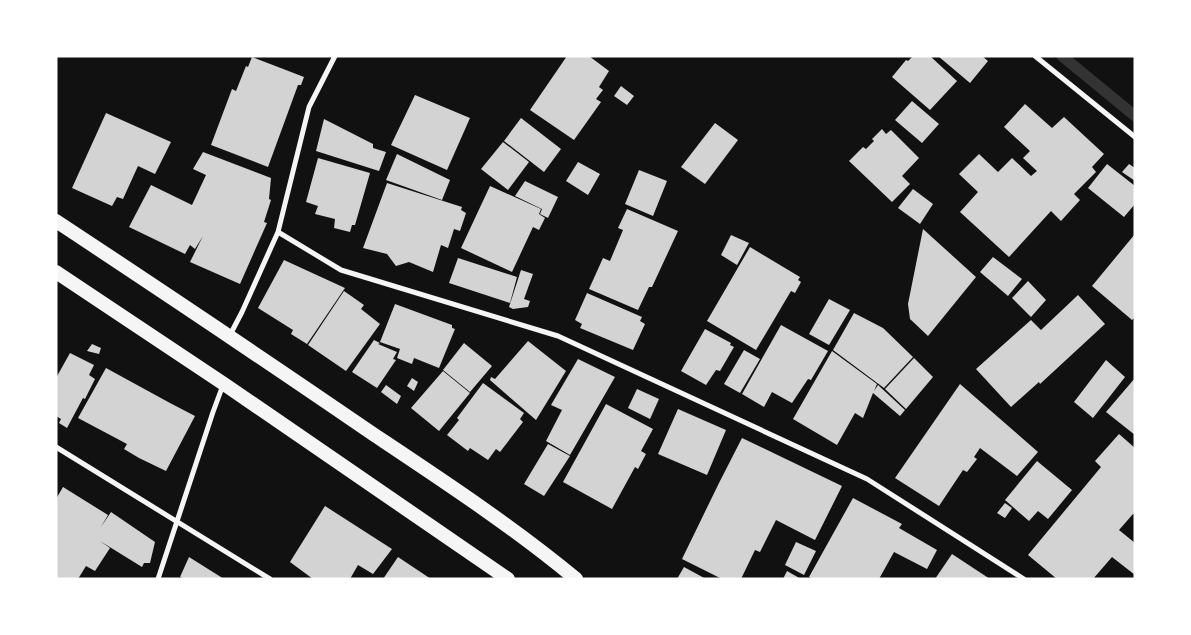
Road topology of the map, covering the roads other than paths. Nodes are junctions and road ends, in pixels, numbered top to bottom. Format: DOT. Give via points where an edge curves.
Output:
graph roads {
  1 [pos="335,56"];
  2 [pos="1035,56"];
  3 [pos="1135,137"];
  4 [pos="56,221"];
  5 [pos="278,232"];
  6 [pos="56,272"];
  7 [pos="230,336"];
  8 [pos="224,384"];
  9 [pos="56,447"];
  10 [pos="177,521"];
  11 [pos="158,579"];
  12 [pos="270,579"];
  13 [pos="508,579"];
  14 [pos="576,579"];
  15 [pos="1024,579"];
  1 -- 5 [label="street" via="309,107"];
  2 -- 3 [label="street"];
  4 -- 7 [label="highway"];
  5 -- 7 [label="street"];
  5 -- 15 [label="street" via="341,270 558,336 868,479"];
  6 -- 8 [label="highway"];
  7 -- 14 [label="highway" via="493,515"];
  8 -- 10 [label="street"];
  8 -- 13 [label="highway"];
  9 -- 10 [label="street"];
  10 -- 11 [label="street"];
  10 -- 12 [label="street"];
}
